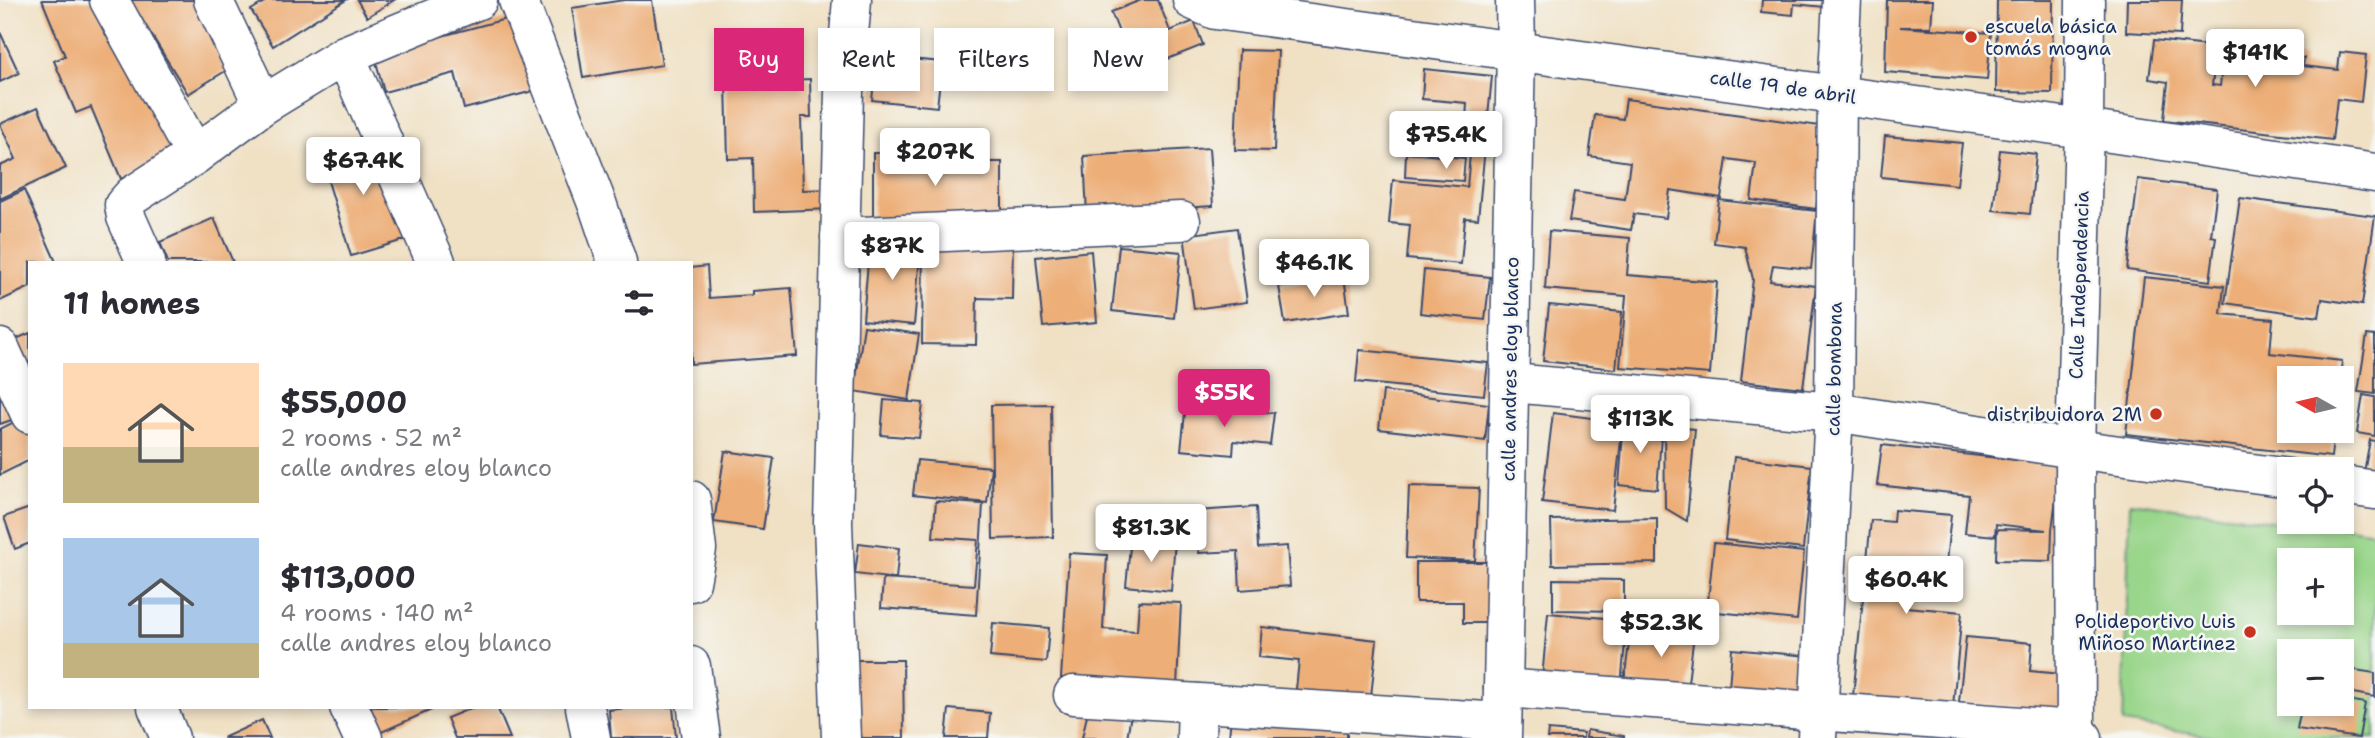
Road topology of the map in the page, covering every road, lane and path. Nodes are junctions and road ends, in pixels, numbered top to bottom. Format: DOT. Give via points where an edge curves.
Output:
graph roads {
  1 [pos="109,0"];
  2 [pos="478,0"];
  3 [pos="518,0"];
  4 [pos="852,0"];
  5 [pos="1192,0"];
  6 [pos="1515,0"];
  7 [pos="1842,0"];
  8 [pos="2085,0"];
  9 [pos="217,1"];
  10 [pos="1516,50"];
  11 [pos="345,55"];
  12 [pos="1837,94"];
  13 [pos="263,105"];
  14 [pos="2084,129"];
  15 [pos="195,155"];
  16 [pos="2375,173"];
  17 [pos="1181,221"];
  18 [pos="840,237"];
  19 [pos="146,261"];
  20 [pos="436,261"];
  21 [pos="617,261"];
  22 [pos="0,348"];
  23 [pos="1511,383"];
  24 [pos="28,410"];
  25 [pos="1834,412"];
  26 [pos="2075,449"];
  27 [pos="2277,476"];
  28 [pos="2354,487"];
  29 [pos="2375,490"];
  30 [pos="693,514"];
  31 [pos="693,573"];
  32 [pos="693,679"];
  33 [pos="1073,695"];
  34 [pos="159,709"];
  35 [pos="350,709"];
  36 [pos="585,709"];
  37 [pos="1503,716"];
  38 [pos="1196,720"];
  39 [pos="1818,724"];
  40 [pos="2078,735"];
  41 [pos="170,738"];
  42 [pos="363,738"];
  43 [pos="591,738"];
  44 [pos="702,738"];
  45 [pos="841,738"];
  1 -- 15 [label="street"];
  2 -- 11 [label="street"];
  3 -- 21 [label="street"];
  4 -- 18 [label="street"];
  5 -- 10 [label="street, calle 19 de abril" via="1215,10"];
  6 -- 10 [label="street, calle andres eloy blanco"];
  7 -- 12 [label="street, calle bombona"];
  8 -- 14 [label="street, Calle Independencia"];
  9 -- 13 [label="street"];
  10 -- 12 [label="street, calle 19 de abril"];
  10 -- 23 [label="street, calle andres eloy blanco"];
  11 -- 13 [label="street"];
  11 -- 20 [label="street"];
  12 -- 14 [label="street, calle 19 de abril"];
  12 -- 25 [label="street, calle bombona"];
  13 -- 15 [label="street"];
  14 -- 16 [label="street, calle 19 de abril"];
  14 -- 26 [label="street, Calle Independencia"];
  15 -- 19 [label="street" via="124,205"];
  17 -- 18 [label="street"];
  18 -- 45 [label="street" via="833,523"];
  22 -- 24 [label="street"];
  23 -- 25 [label="street"];
  23 -- 37 [label="street, calle andres eloy blanco"];
  25 -- 26 [label="street"];
  25 -- 39 [label="street, calle bombona"];
  26 -- 27 [label="street"];
  26 -- 40 [label="street, Calle Independencia"];
  28 -- 29 [label="street"];
  30 -- 31 [label="street" via="698,549"];
  32 -- 44 [label="street"];
  33 -- 38 [label="street"];
  34 -- 41 [label="street"];
  35 -- 42 [label="street"];
  36 -- 43 [label="street"];
  37 -- 38 [label="street"];
  37 -- 39 [label="street"];
  39 -- 40 [label="street"];
}
